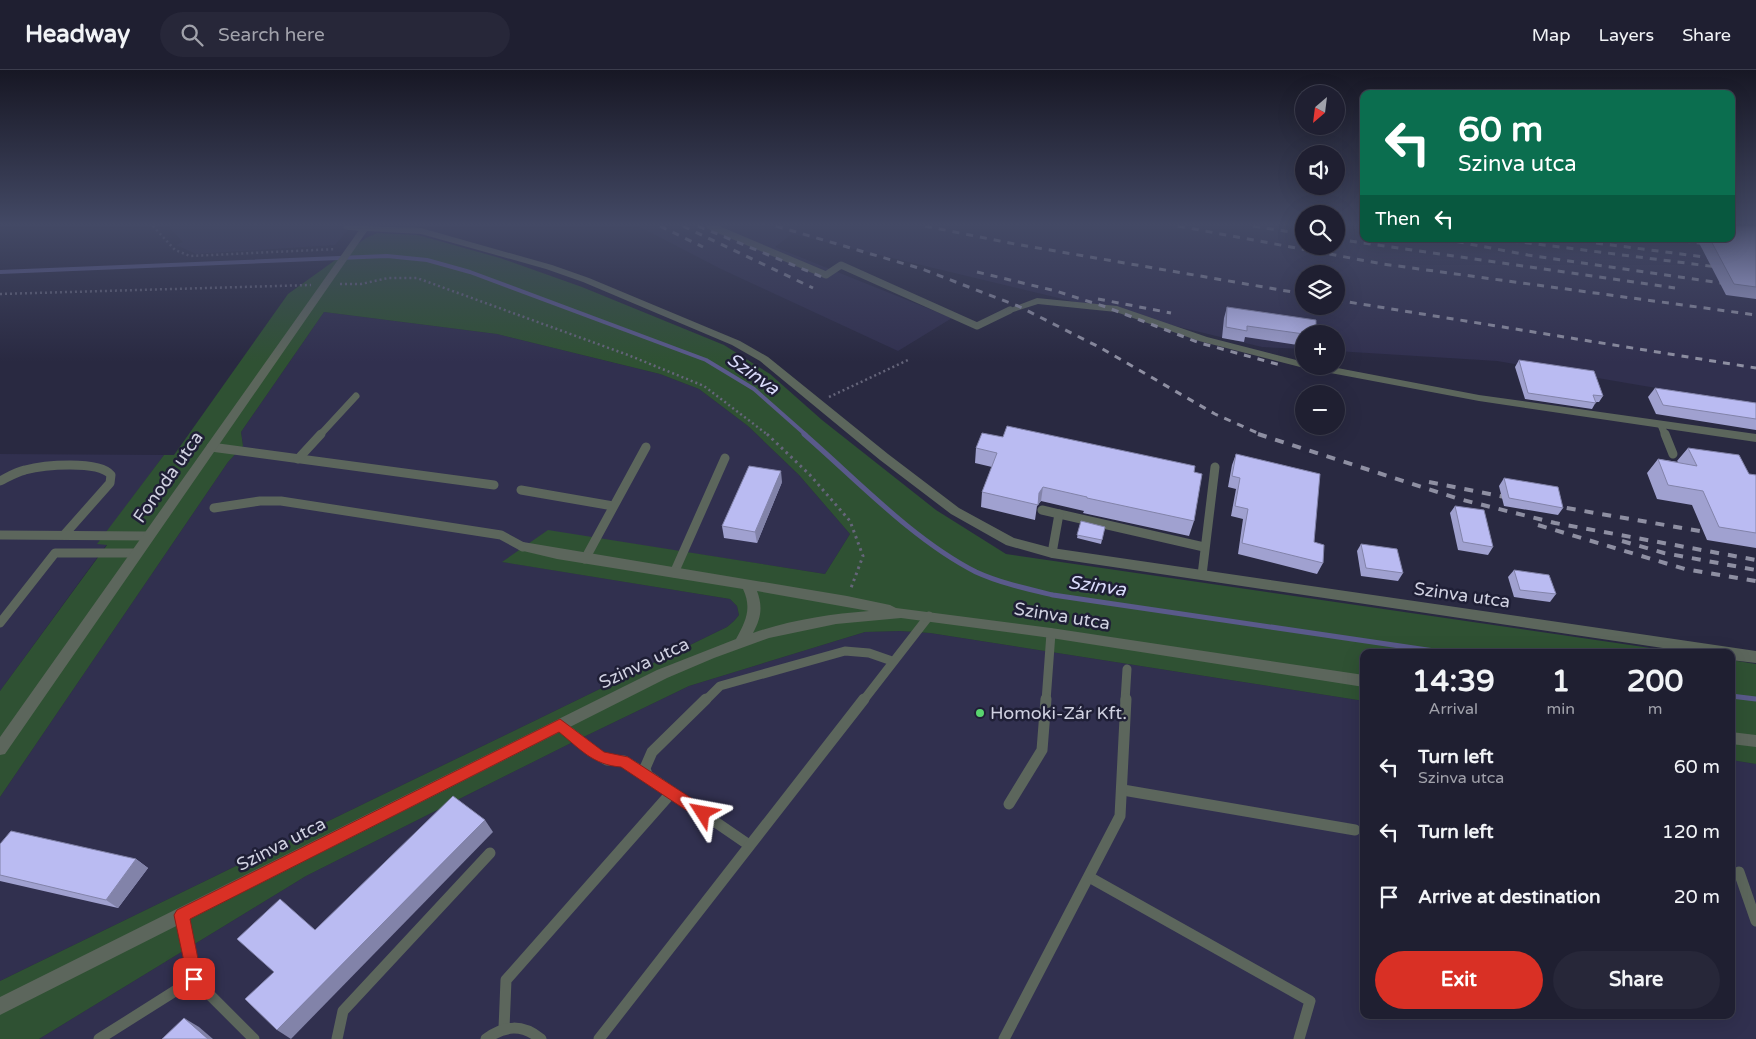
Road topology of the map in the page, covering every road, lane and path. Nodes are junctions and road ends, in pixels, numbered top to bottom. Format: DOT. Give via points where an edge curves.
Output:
graph roads {
  1 [pos="333,271"];
  2 [pos="561,271"];
  3 [pos="817,271"];
  4 [pos="832,271"];
  5 [pos="855,271"];
  6 [pos="323,285"];
  7 [pos="0,294"];
  8 [pos="1010,310"];
  9 [pos="910,359"];
  10 [pos="1295,363"];
  11 [pos="1345,373"];
  12 [pos="356,396"];
  13 [pos="817,402"];
  14 [pos="1661,425"];
  15 [pos="1756,438"];
  16 [pos="211,447"];
  17 [pos="646,447"];
  18 [pos="1673,454"];
  19 [pos="725,458"];
  20 [pos="298,459"];
  21 [pos="1215,467"];
  22 [pos="0,481"];
  23 [pos="494,484"];
  24 [pos="521,490"];
  25 [pos="613,506"];
  26 [pos="214,508"];
  27 [pos="1042,510"];
  28 [pos="1059,514"];
  29 [pos="0,535"];
  30 [pos="64,535"];
  31 [pos="148,536"];
  32 [pos="523,547"];
  33 [pos="1204,547"];
  34 [pos="1049,552"];
  35 [pos="136,553"];
  36 [pos="584,559"];
  37 [pos="674,573"];
  38 [pos="1202,575"];
  39 [pos="748,585"];
  40 [pos="847,601"];
  41 [pos="901,613"];
  42 [pos="929,616"];
  43 [pos="0,623"];
  44 [pos="1051,633"];
  45 [pos="742,641"];
  46 [pos="1704,649"];
  47 [pos="1735,654"];
  48 [pos="1756,657"];
  49 [pos="892,661"];
  50 [pos="1127,669"];
  51 [pos="1360,680"];
  52 [pos="560,725"];
  53 [pos="1735,738"];
  54 [pos="1756,741"];
  55 [pos="0,749"];
  56 [pos="647,775"];
  57 [pos="1122,790"];
  58 [pos="672,792"];
  59 [pos="1010,804"];
  60 [pos="1355,830"];
  61 [pos="750,845"];
  62 [pos="490,853"];
  63 [pos="1739,872"];
  64 [pos="1089,876"];
  65 [pos="182,915"];
  66 [pos="1756,922"];
  67 [pos="194,979"];
  68 [pos="0,1006"];
  69 [pos="504,1028"];
  70 [pos="99,1039"];
  71 [pos="254,1039"];
  72 [pos="337,1039"];
  73 [pos="486,1039"];
  74 [pos="541,1039"];
  75 [pos="599,1039"];
  76 [pos="1004,1039"];
  77 [pos="1299,1039"];
  1 -- 6 [label="street, Fonoda utca"];
  2 -- 13 [label="street, Szinva utca" via="736,343 764,359"];
  3 -- 4 [label="lane" via="826,275"];
  5 -- 8 [label="lane" via="977,326"];
  6 -- 7 [label="path"];
  6 -- 16 [label="street, Fonoda utca"];
  6 -- 40 [label="path" via="417,278 704,386 766,433 810,475 850,521 863,556"];
  8 -- 10 [label="street" via="1038,301 1117,309 1203,339"];
  9 -- 13 [label="path"];
  11 -- 14 [label="street" via="1479,398"];
  12 -- 20 [label="lane"];
  13 -- 34 [label="street, Szinva utca" via="955,512 1010,542"];
  14 -- 15 [label="street"];
  14 -- 18 [label="lane"];
  16 -- 20 [label="lane"];
  16 -- 31 [label="street, Fonoda utca"];
  17 -- 25 [label="lane"];
  19 -- 37 [label="lane"];
  20 -- 23 [label="lane"];
  21 -- 33 [label="lane"];
  22 -- 30 [label="lane" via="18,471 40,466 99,467 107,470 111,475 110,482"];
  24 -- 25 [label="lane"];
  25 -- 36 [label="lane"];
  26 -- 32 [label="lane" via="281,501 501,535"];
  27 -- 28 [label="lane"];
  28 -- 33 [label="lane"];
  28 -- 34 [label="lane"];
  29 -- 30 [label="lane"];
  30 -- 31 [label="lane"];
  31 -- 35 [label="street, Fonoda utca"];
  32 -- 36 [label="street"];
  33 -- 38 [label="lane"];
  34 -- 38 [label="street, Szinva utca"];
  35 -- 43 [label="lane" via="55,553"];
  35 -- 55 [label="street, Fonoda utca"];
  36 -- 37 [label="street"];
  37 -- 39 [label="street"];
  38 -- 46 [label="street, Szinva utca"];
  39 -- 40 [label="street"];
  39 -- 45 [label="street" via="756,606"];
  40 -- 41 [label="street"];
  41 -- 42 [label="street, Szinva utca"];
  41 -- 45 [label="street, Szinva utca" via="836,619"];
  42 -- 44 [label="street, Szinva utca"];
  42 -- 49 [label="lane"];
  44 -- 51 [label="street, Szinva utca"];
  44 -- 59 [label="lane" via="1042,750"];
  45 -- 52 [label="street, Szinva utca" via="662,674"];
  47 -- 48 [label="street"];
  49 -- 56 [label="lane" via="872,652 845,651 720,686 652,752 645,768"];
  49 -- 61 [label="lane"];
  50 -- 57 [label="lane"];
  52 -- 56 [label="lane" via="600,756 624,761"];
  52 -- 65 [label="street, Szinva utca"];
  53 -- 54 [label="street"];
  56 -- 58 [label="lane"];
  57 -- 60 [label="lane"];
  57 -- 64 [label="lane" via="1120,816"];
  58 -- 61 [label="lane"];
  58 -- 69 [label="lane" via="506,980"];
  61 -- 75 [label="lane"];
  62 -- 72 [label="lane" via="343,1011"];
  63 -- 66 [label="lane"];
  64 -- 76 [label="lane"];
  64 -- 77 [label="lane" via="1310,1001"];
  65 -- 67 [label="lane"];
  65 -- 68 [label="street, Szinva utca"];
  67 -- 70 [label="lane"];
  67 -- 71 [label="lane"];
  69 -- 73 [label="lane"];
  69 -- 74 [label="lane" via="531,1031"];
}
